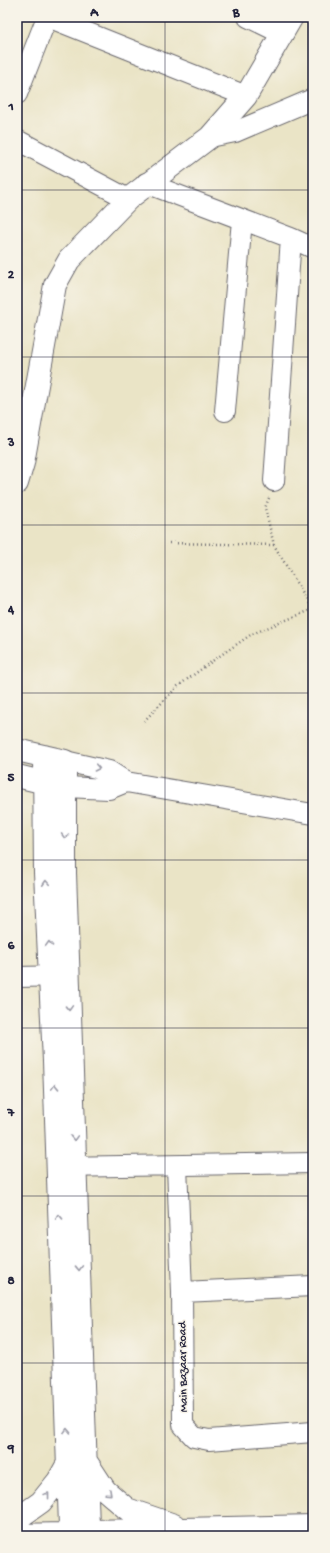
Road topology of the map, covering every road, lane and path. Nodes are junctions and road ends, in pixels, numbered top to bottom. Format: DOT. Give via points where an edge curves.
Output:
graph roads {
  1 [pos="48,17"];
  2 [pos="248,17"];
  3 [pos="288,25"];
  4 [pos="17,94"];
  5 [pos="246,96"];
  6 [pos="313,99"];
  7 [pos="210,137"];
  8 [pos="17,140"];
  9 [pos="146,183"];
  10 [pos="128,198"];
  11 [pos="242,220"];
  12 [pos="291,238"];
  13 [pos="313,248"];
  14 [pos="224,411"];
  15 [pos="274,481"];
  16 [pos="17,483"];
  17 [pos="169,543"];
  18 [pos="274,545"];
  19 [pos="312,610"];
  20 [pos="144,721"];
  21 [pos="17,750"];
  22 [pos="44,756"];
  23 [pos="65,761"];
  24 [pos="17,776"];
  25 [pos="126,782"];
  26 [pos="44,783"];
  27 [pos="65,787"];
  28 [pos="313,814"];
  29 [pos="59,976"];
  30 [pos="17,978"];
  31 [pos="313,1163"];
  32 [pos="66,1166"];
  33 [pos="177,1166"];
  34 [pos="313,1286"];
  35 [pos="182,1292"];
  36 [pos="313,1432"];
  37 [pos="77,1462"];
  38 [pos="17,1519"];
  39 [pos="313,1526"];
  40 [pos="199,1530"];
  41 [pos="78,1532"];
  42 [pos="17,1535"];
  1 -- 4 [label="street"];
  1 -- 5 [label="street"];
  2 -- 3 [label="street"];
  3 -- 5 [label="street"];
  5 -- 7 [label="street"];
  6 -- 7 [label="street" via="234,132"];
  7 -- 9 [label="street"];
  8 -- 10 [label="street"];
  9 -- 10 [label="street"];
  9 -- 11 [label="street"];
  10 -- 16 [label="street" via="69,260 55,285 24,463"];
  11 -- 12 [label="street"];
  11 -- 14 [label="street"];
  12 -- 13 [label="street"];
  12 -- 15 [label="street"];
  15 -- 18 [label="path" via="266,508"];
  17 -- 18 [label="path"];
  18 -- 19 [label="path"];
  19 -- 20 [label="path" via="252,634 178,686"];
  21 -- 22 [label="street"];
  22 -- 23 [label="street"];
  22 -- 26 [label="street"];
  23 -- 25 [label="street, one-way" via="109,770"];
  23 -- 27 [label="street"];
  24 -- 26 [label="street"];
  25 -- 27 [label="street" via="109,788"];
  25 -- 28 [label="street"];
  26 -- 27 [label="street"];
  29 -- 26 [label="street, one-way" via="45,873"];
  27 -- 29 [label="street, one-way"];
  29 -- 30 [label="street"];
  29 -- 32 [label="street"];
  31 -- 33 [label="street"];
  32 -- 33 [label="street"];
  32 -- 37 [label="street"];
  33 -- 35 [label="street, Main Bazaar Road"];
  34 -- 35 [label="street"];
  35 -- 36 [label="street, Main Bazaar Road" via="183,1426 194,1437 210,1440"];
  38 -- 37 [label="street, one-way" via="41,1502"];
  37 -- 40 [label="street, one-way" via="127,1509 164,1523"];
  37 -- 41 [label="street"];
  39 -- 40 [label="street"];
  40 -- 41 [label="street"];
  41 -- 42 [label="street"];
}
